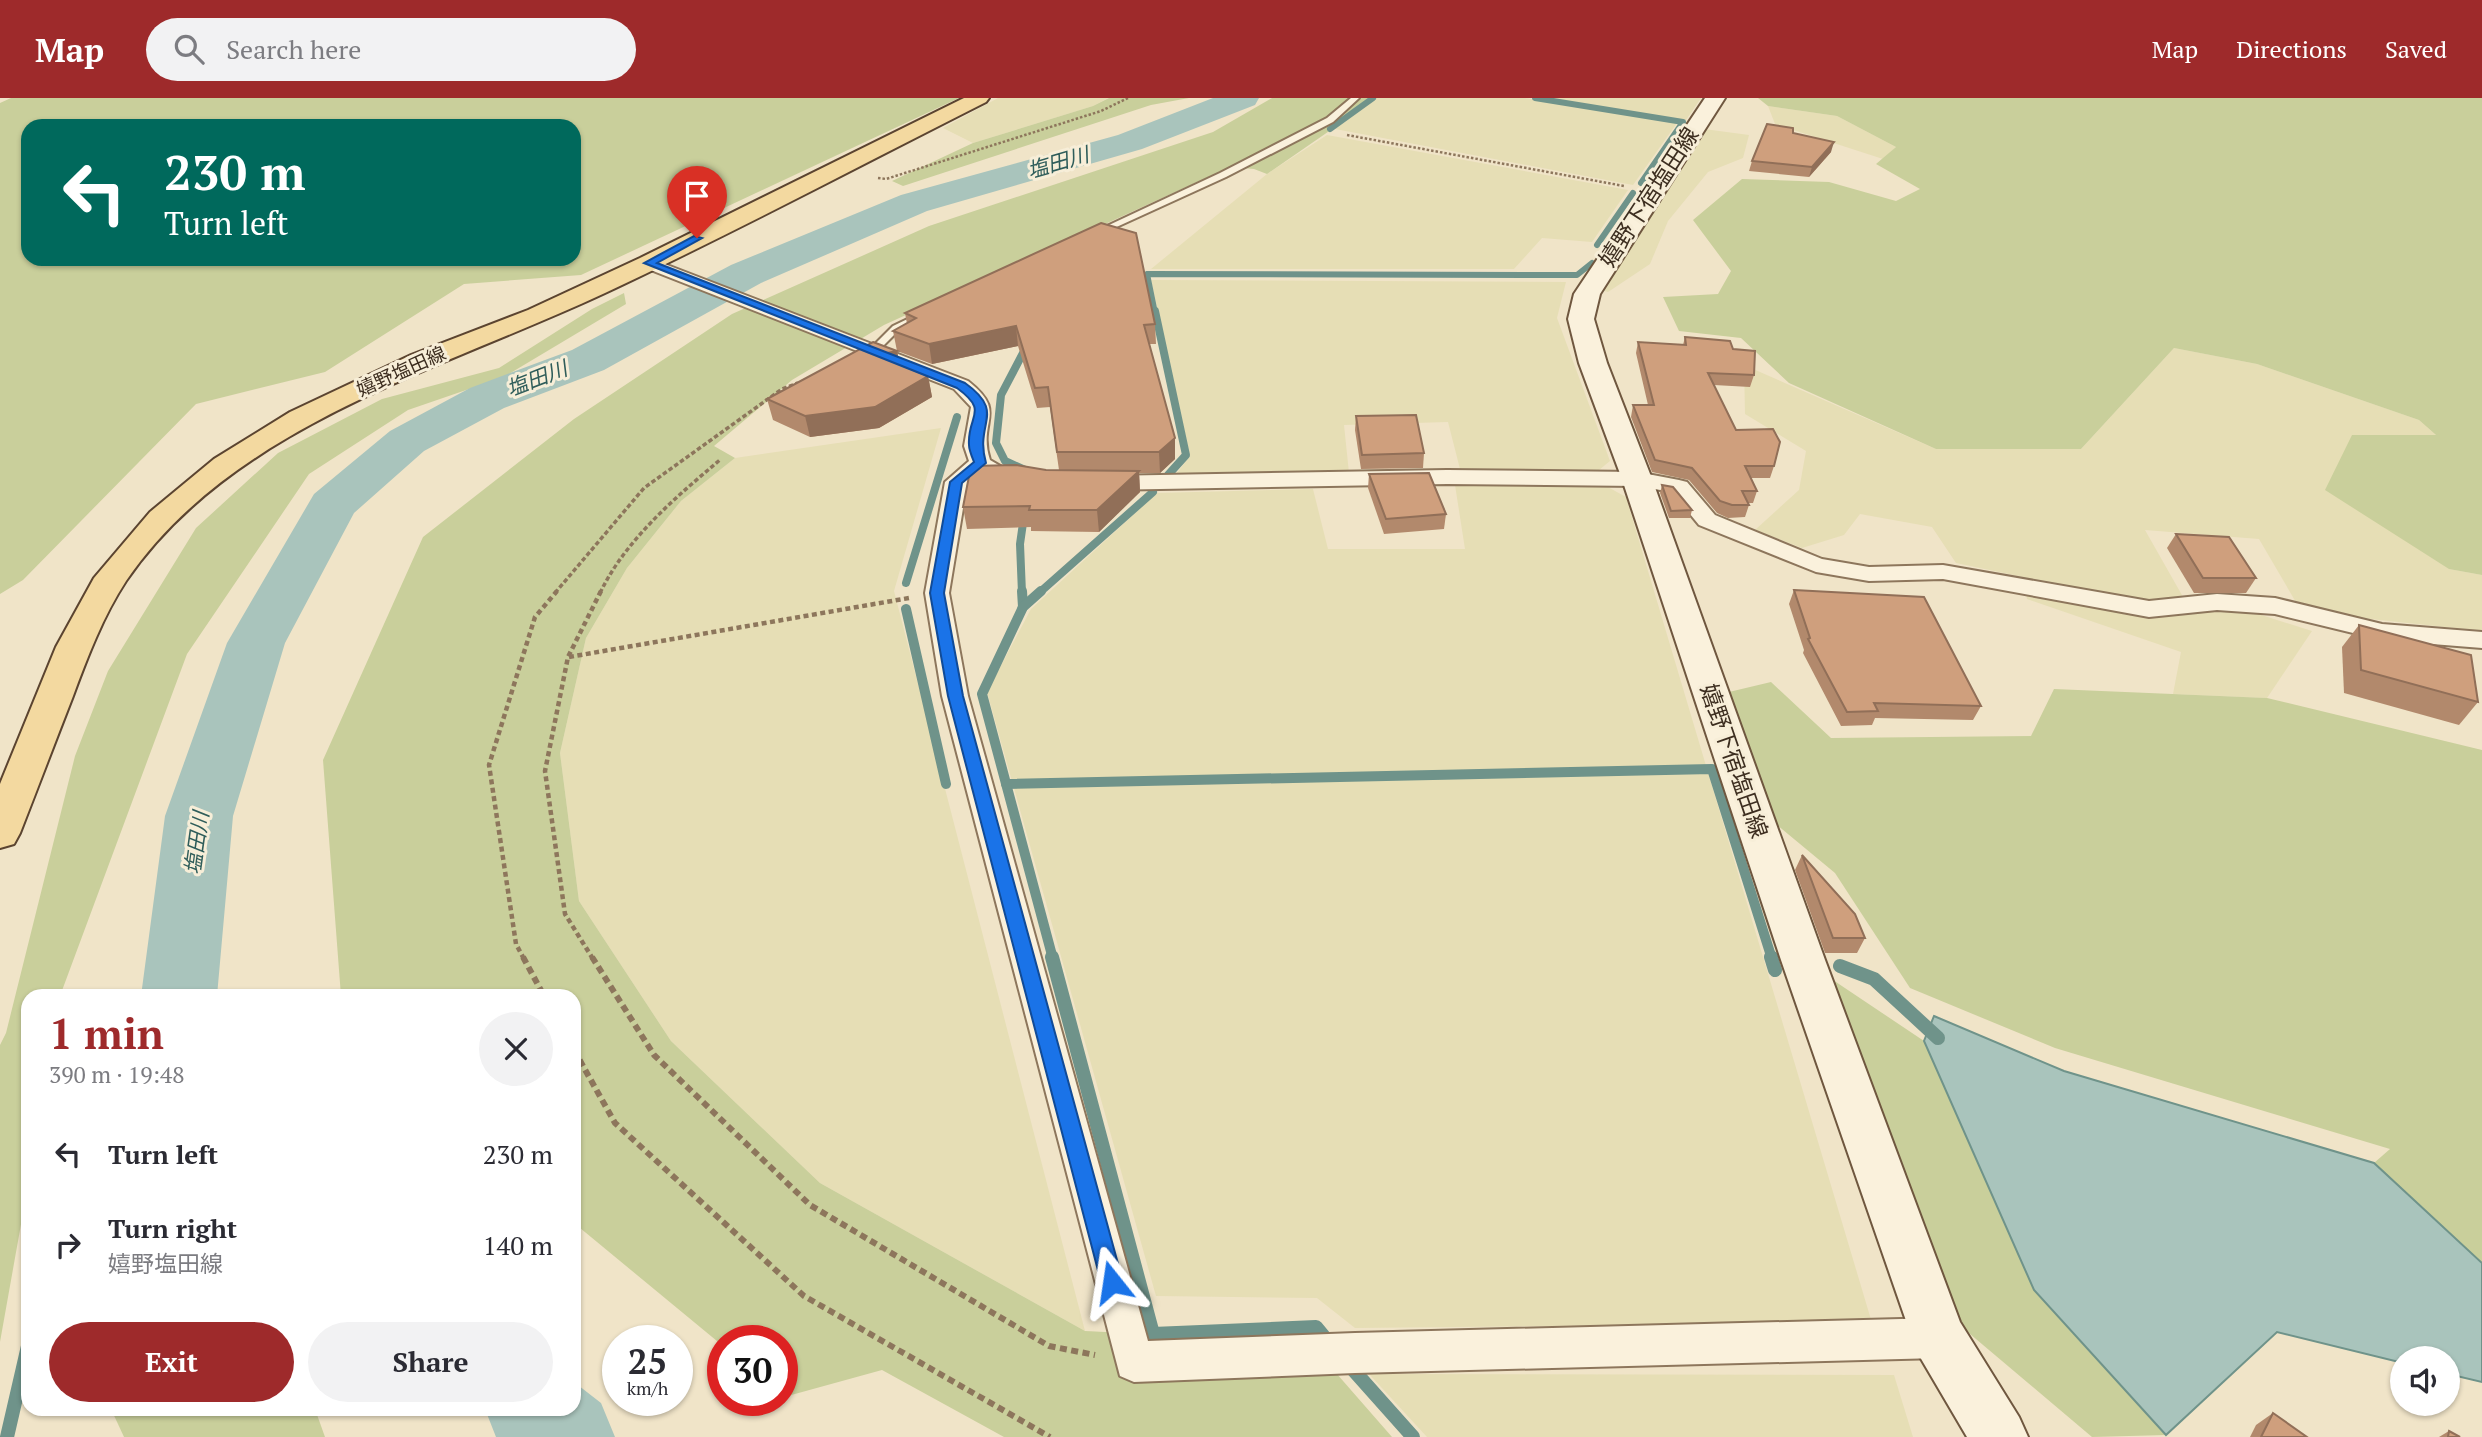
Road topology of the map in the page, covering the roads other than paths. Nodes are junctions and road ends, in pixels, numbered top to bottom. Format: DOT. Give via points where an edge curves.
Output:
graph roads {
  1 [pos="979,98"];
  2 [pos="1355,98"];
  3 [pos="1715,98"];
  4 [pos="1091,235"];
  5 [pos="660,267"];
  6 [pos="932,310"];
  7 [pos="868,349"];
  8 [pos="980,463"];
  9 [pos="1637,479"];
  10 [pos="1049,482"];
  11 [pos="1089,482"];
  12 [pos="2482,640"];
  13 [pos="0,833"];
  14 [pos="1939,1338"];
  15 [pos="1999,1437"];
  1 -- 5 [label="main road, 嬉野塩田線" via="818,177"];
  2 -- 4 [label="lane" via="1330,120"];
  3 -- 9 [label="main road, 嬉野下宿塩田線" via="1587,294 1581,319"];
  5 -- 7 [label="street"];
  5 -- 13 [label="main road, 嬉野塩田線" via="421,361 300,418 225,465 161,519 111,578 74,647"];
  6 -- 7 [label="lane" via="895,328"];
  7 -- 8 [label="street" via="961,385 977,397 982,409 975,445"];
  8 -- 10 [label="street" via="996,473"];
  8 -- 14 [label="street" via="956,482 937,593 955,696 1134,1362"];
  9 -- 11 [label="street"];
  9 -- 12 [label="street" via="1679,487 1707,520 1816,565 1869,574 1943,572 2149,610 2217,602 2275,606 2382,632"];
  9 -- 14 [label="main road, 嬉野下宿塩田線"];
  14 -- 15 [label="main road, 嬉野下宿塩田線"];
}
